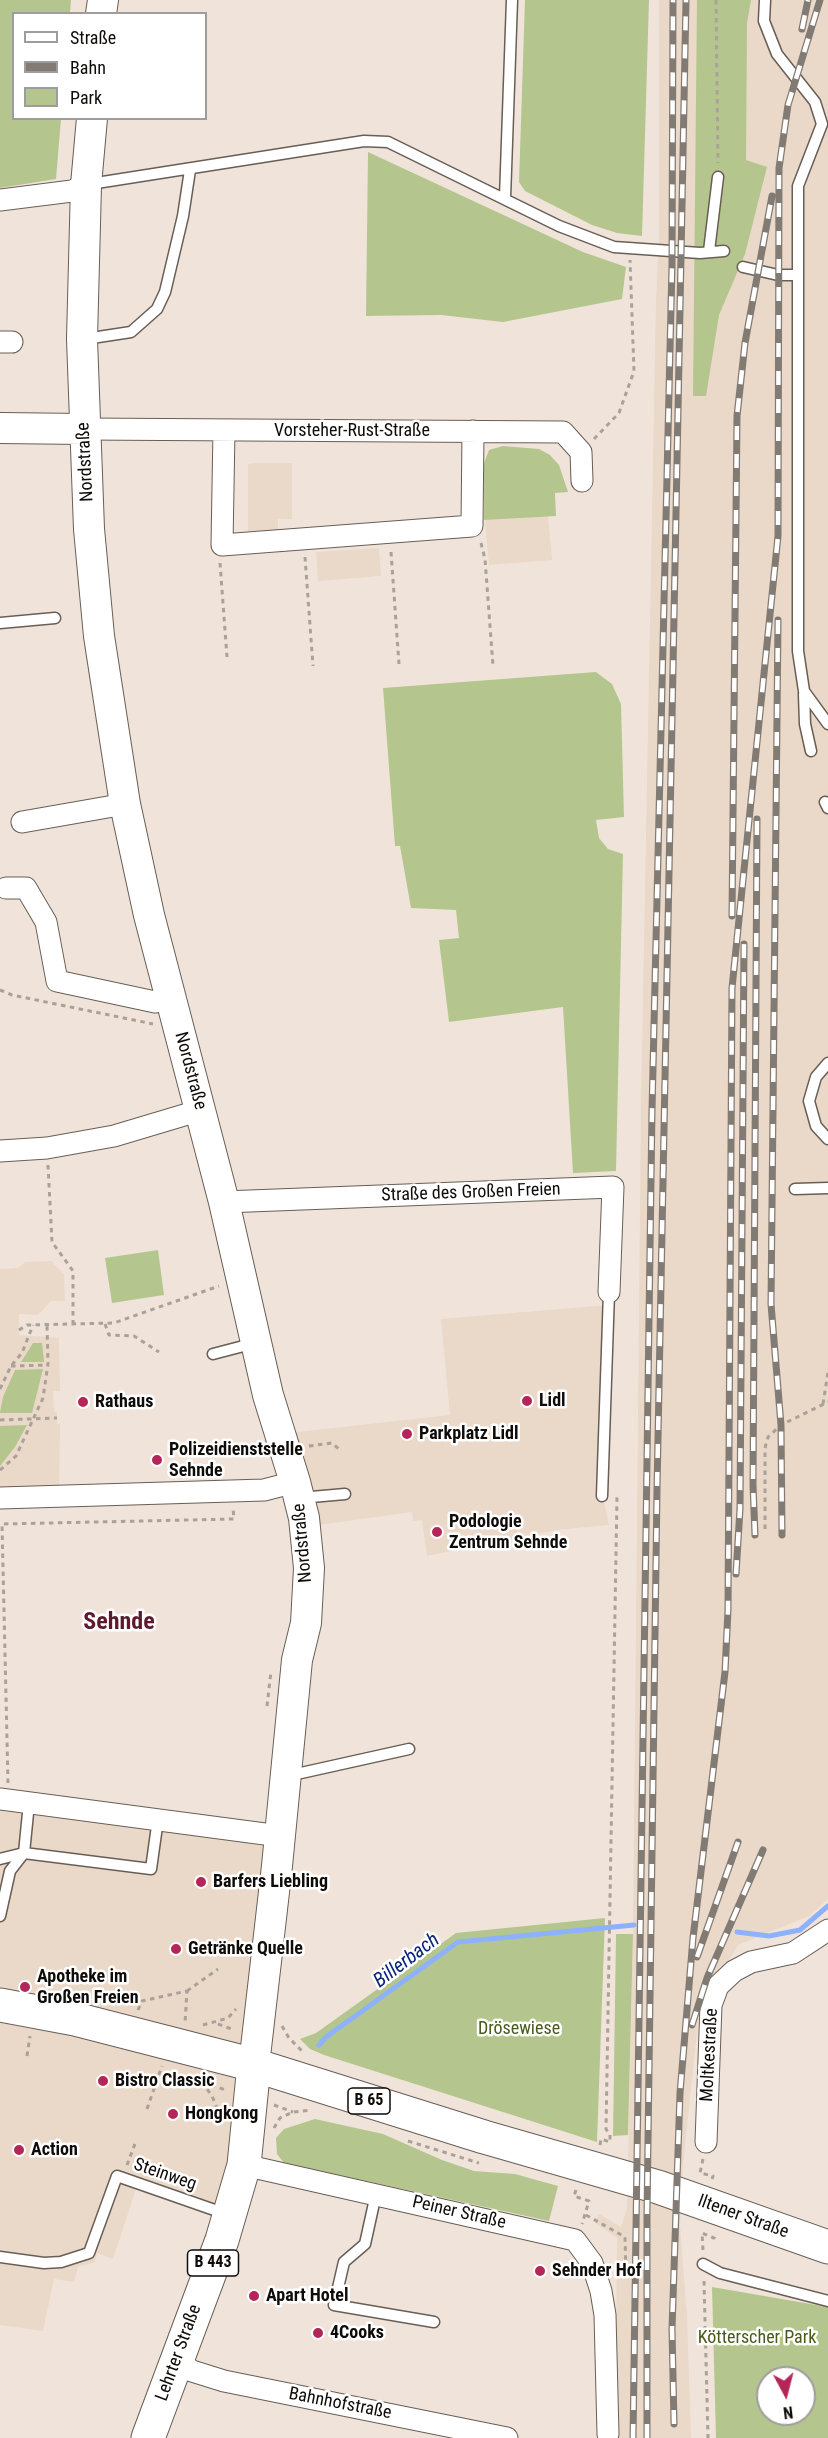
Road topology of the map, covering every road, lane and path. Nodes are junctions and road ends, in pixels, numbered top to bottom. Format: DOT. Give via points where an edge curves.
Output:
graph roads {
  1 [pos="512,0"];
  2 [pos="716,0"];
  3 [pos="765,0"];
  4 [pos="92,120"];
  5 [pos="190,170"];
  6 [pos="718,177"];
  7 [pos="86,185"];
  8 [pos="505,198"];
  9 [pos="0,200"];
  10 [pos="629,249"];
  11 [pos="709,251"];
  12 [pos="724,251"];
  13 [pos="743,267"];
  14 [pos="797,275"];
  15 [pos="82,339"];
  16 [pos="0,428"];
  17 [pos="84,429"];
  18 [pos="224,430"];
  19 [pos="473,431"];
  20 [pos="581,452"];
  21 [pos="582,481"];
  22 [pos="389,533"];
  23 [pos="303,540"];
  24 [pos="481,543"];
  25 [pos="222,545"];
  26 [pos="55,618"];
  27 [pos="0,622"];
  28 [pos="227,657"];
  29 [pos="399,664"];
  30 [pos="313,666"];
  31 [pos="493,666"];
  32 [pos="804,691"];
  33 [pos="828,724"];
  34 [pos="811,751"];
  35 [pos="125,804"];
  36 [pos="22,822"];
  37 [pos="6,888"];
  38 [pos="0,990"];
  39 [pos="171,998"];
  40 [pos="179,1028"];
  41 [pos="828,1063"];
  42 [pos="201,1110"];
  43 [pos="828,1139"];
  44 [pos="47,1148"];
  45 [pos="0,1151"];
  46 [pos="828,1188"];
  47 [pos="795,1189"];
  48 [pos="224,1203"];
  49 [pos="228,1283"];
  50 [pos="609,1292"];
  51 [pos="105,1323"];
  52 [pos="47,1324"];
  53 [pos="73,1324"];
  54 [pos="33,1325"];
  55 [pos="19,1330"];
  56 [pos="256,1343"];
  57 [pos="159,1352"];
  58 [pos="213,1354"];
  59 [pos="48,1365"];
  60 [pos="11,1366"];
  61 [pos="828,1372"];
  62 [pos="0,1389"];
  63 [pos="828,1402"];
  64 [pos="823,1404"];
  65 [pos="57,1418"];
  66 [pos="34,1419"];
  67 [pos="0,1420"];
  68 [pos="302,1447"];
  69 [pos="340,1450"];
  70 [pos="0,1470"];
  71 [pos="618,1489"];
  72 [pos="297,1490"];
  73 [pos="345,1494"];
  74 [pos="602,1496"];
  75 [pos="0,1498"];
  76 [pos="234,1498"];
  77 [pos="1,1523"];
  78 [pos="765,1529"];
  79 [pos="409,1749"];
  80 [pos="286,1772"];
  81 [pos="12,1800"];
  82 [pos="158,1819"];
  83 [pos="280,1836"];
  84 [pos="24,1853"];
  85 [pos="0,1859"];
  86 [pos="0,1916"];
  87 [pos="828,1930"];
  88 [pos="218,1969"];
  89 [pos="187,1991"];
  90 [pos="0,2005"];
  91 [pos="138,2014"];
  92 [pos="281,2024"];
  93 [pos="185,2025"];
  94 [pos="31,2028"];
  95 [pos="305,2054"];
  96 [pos="27,2056"];
  97 [pos="162,2066"];
  98 [pos="254,2066"];
  99 [pos="147,2109"];
  100 [pos="601,2139"];
  101 [pos="135,2141"];
  102 [pos="706,2142"];
  103 [pos="244,2165"];
  104 [pos="700,2173"];
  105 [pos="117,2176"];
  106 [pos="713,2176"];
  107 [pos="376,2194"];
  108 [pos="574,2196"];
  109 [pos="229,2215"];
  110 [pos="586,2215"];
  111 [pos="714,2238"];
  112 [pos="575,2240"];
  113 [pos="828,2247"];
  114 [pos="0,2257"];
  115 [pos="703,2264"];
  116 [pos="626,2272"];
  117 [pos="828,2301"];
  118 [pos="434,2322"];
  119 [pos="176,2360"];
  120 [pos="474,2434"];
  121 [pos="608,2434"];
  122 [pos="148,2438"];
  123 [pos="507,2438"];
  124 [pos="708,2438"];
  1 -- 8 [label="lane"];
  2 -- 6 [label="path"];
  3 -- 14 [label="lane" via="764,21 777,54 815,102 822,124 798,186"];
  4 -- 7 [label="main road, Nordstraße"];
  5 -- 7 [label="lane"];
  5 -- 8 [label="lane" via="364,141 388,142"];
  5 -- 15 [label="lane" via="168,281 157,309 131,332"];
  6 -- 11 [label="lane"];
  7 -- 9 [label="street" via="72,191"];
  7 -- 15 [label="main road, Nordstraße"];
  8 -- 10 [label="lane" via="559,226 614,248"];
  10 -- 11 [label="lane" via="700,254"];
  10 -- 20 [label="path" via="634,371 619,413"];
  11 -- 12 [label="lane"];
  13 -- 14 [label="lane"];
  14 -- 32 [label="lane" via="798,651"];
  15 -- 17 [label="main road, Nordstraße"];
  16 -- 17 [label="main road"];
  17 -- 18 [label="street, Vorsteher-Rust-Straße"];
  17 -- 35 [label="main road, Nordstraße" via="99,636"];
  18 -- 19 [label="street, Vorsteher-Rust-Straße"];
  18 -- 25 [label="street"];
  19 -- 20 [label="street, Vorsteher-Rust-Straße" via="563,432"];
  19 -- 22 [label="street" via="472,526"];
  20 -- 21 [label="street"];
  22 -- 23 [label="street"];
  22 -- 29 [label="path"];
  23 -- 25 [label="street"];
  23 -- 30 [label="path"];
  24 -- 31 [label="path"];
  25 -- 28 [label="path"];
  26 -- 27 [label="lane"];
  32 -- 33 [label="lane"];
  32 -- 34 [label="lane"];
  35 -- 36 [label="street"];
  35 -- 39 [label="main road, Nordstraße"];
  37 -- 39 [label="street" via="27,888 46,922 57,981 155,1002"];
  38 -- 40 [label="path"];
  39 -- 40 [label="main road, Nordstraße"];
  40 -- 42 [label="main road, Nordstraße"];
  41 -- 43 [label="lane" via="816,1077 809,1101 816,1126"];
  42 -- 44 [label="street" via="114,1136"];
  42 -- 48 [label="main road, Nordstraße"];
  44 -- 45 [label="street"];
  44 -- 53 [label="path" via="52,1242 73,1271"];
  46 -- 47 [label="lane"];
  48 -- 50 [label="street, Straße des Großen Freien" via="613,1187"];
  48 -- 56 [label="main road, Nordstraße"];
  49 -- 51 [label="path"];
  50 -- 74 [label="lane"];
  51 -- 53 [label="path"];
  51 -- 57 [label="path" via="109,1335 134,1336"];
  52 -- 53 [label="path"];
  52 -- 54 [label="path"];
  52 -- 59 [label="path"];
  54 -- 55 [label="path"];
  54 -- 60 [label="path" via="22,1353"];
  56 -- 58 [label="lane"];
  56 -- 72 [label="main road, Nordstraße"];
  59 -- 60 [label="path"];
  59 -- 66 [label="path" via="43,1398"];
  60 -- 62 [label="path"];
  61 -- 64 [label="path"];
  63 -- 64 [label="path"];
  64 -- 78 [label="path" via="781,1425 768,1437"];
  65 -- 66 [label="path"];
  66 -- 67 [label="path"];
  66 -- 70 [label="path" via="16,1456"];
  68 -- 69 [label="path" via="332,1443"];
  71 -- 100 [label="path" via="606,2129 610,2142"];
  72 -- 73 [label="lane"];
  72 -- 76 [label="street" via="264,1491"];
  72 -- 80 [label="main road, Nordstraße" via="309,1568 306,1623 297,1659"];
  75 -- 76 [label="street"];
  76 -- 77 [label="path" via="234,1519"];
  77 -- 81 [label="path"];
  79 -- 80 [label="lane" via="301,1773"];
  80 -- 83 [label="main road, Nordstraße"];
  81 -- 82 [label="street"];
  81 -- 84 [label="lane"];
  82 -- 83 [label="street"];
  82 -- 84 [label="lane" via="150,1869"];
  83 -- 98 [label="main road, Nordstraße"];
  84 -- 85 [label="lane"];
  84 -- 86 [label="lane" via="10,1871"];
  87 -- 102 [label="street, Moltkestraße" via="793,1953 751,1962 718,1986 711,2005"];
  88 -- 89 [label="path"];
  89 -- 91 [label="path" via="142,2001"];
  89 -- 93 [label="path"];
  90 -- 98 [label="main road, B 65" via="75,2019"];
  92 -- 95 [label="path"];
  94 -- 96 [label="path"];
  97 -- 99 [label="path"];
  98 -- 103 [label="main road, B 443"];
  98 -- 113 [label="main road, Iltener Straße / B 65" via="658,2187"];
  101 -- 105 [label="path" via="127,2165"];
  103 -- 107 [label="street, Peiner Straße"];
  103 -- 109 [label="main road, Lehrter Straße / B 443"];
  104 -- 106 [label="path"];
  105 -- 109 [label="lane, Steinweg"];
  105 -- 114 [label="lane, Steinweg" via="88,2253 44,2263"];
  107 -- 112 [label="street, Peiner Straße"];
  107 -- 118 [label="lane" via="365,2244 344,2262 334,2304"];
  108 -- 110 [label="path" via="590,2201"];
  109 -- 119 [label="main road, Lehrter Straße / B 443"];
  110 -- 112 [label="path"];
  110 -- 116 [label="path" via="625,2237"];
  111 -- 115 [label="path" via="702,2233"];
  112 -- 121 [label="street" via="592,2263 601,2291"];
  115 -- 117 [label="lane" via="720,2273"];
  115 -- 124 [label="path"];
  119 -- 120 [label="street, Bahnhofstraße" via="192,2371 224,2381"];
  119 -- 122 [label="main road, Lehrter Straße / B 443"];
  120 -- 123 [label="street, Bahnhofstraße"];
}
